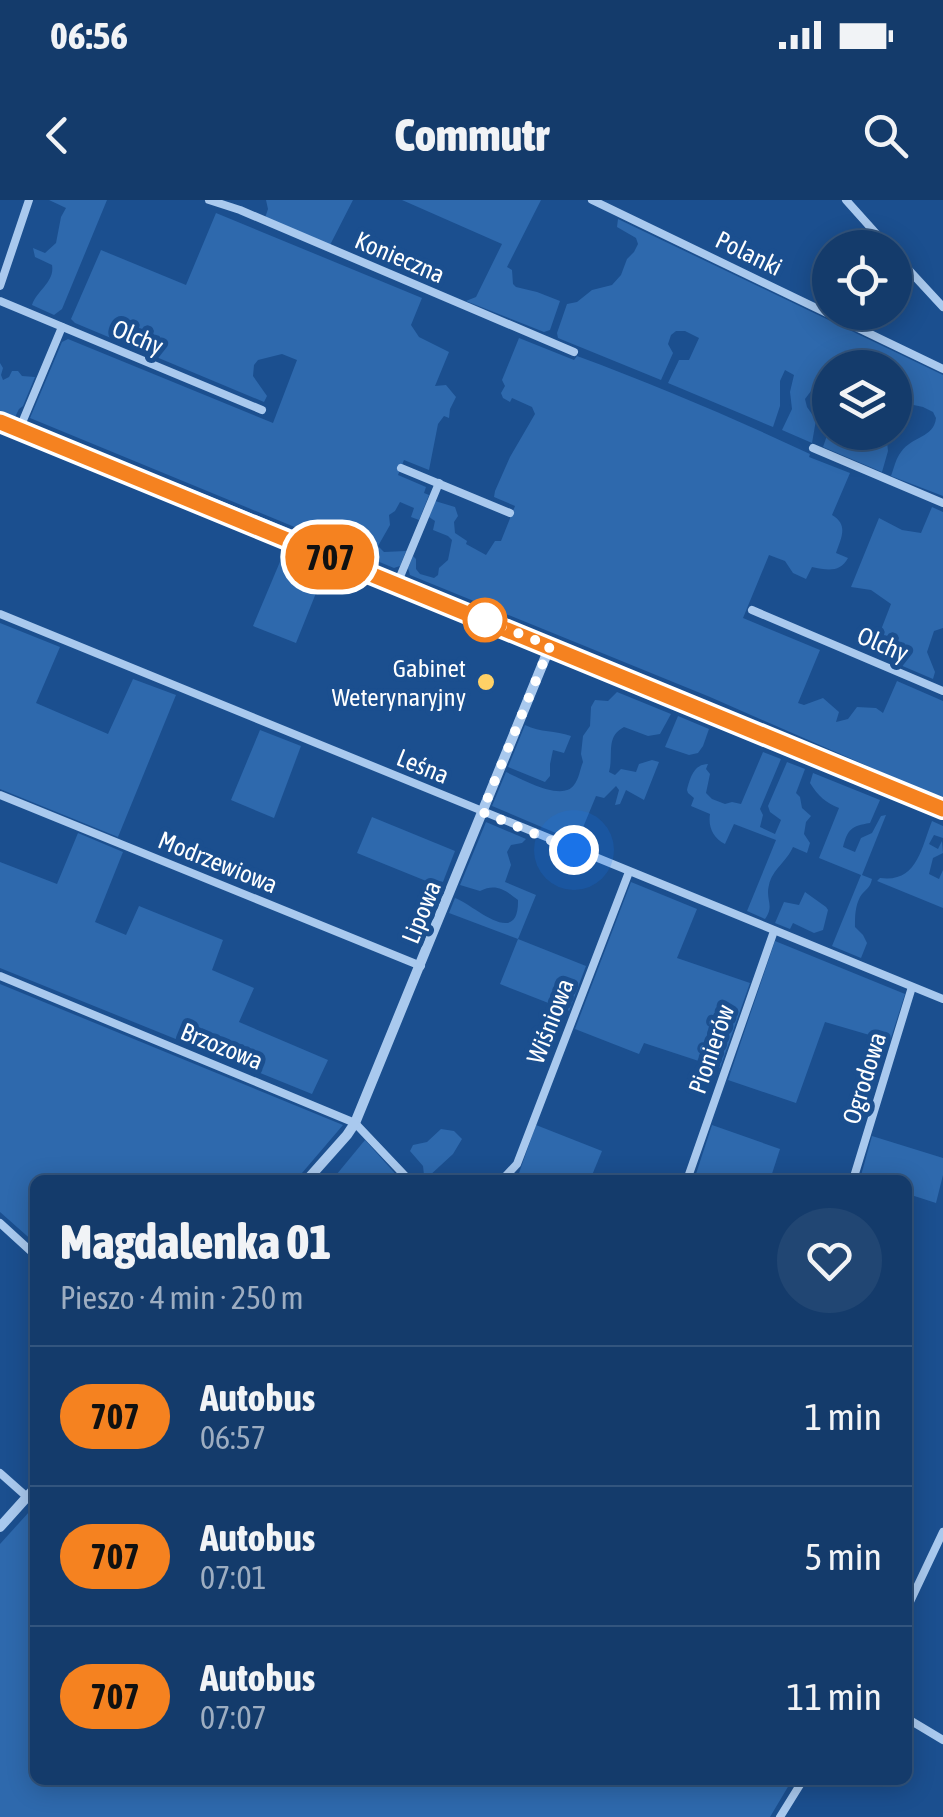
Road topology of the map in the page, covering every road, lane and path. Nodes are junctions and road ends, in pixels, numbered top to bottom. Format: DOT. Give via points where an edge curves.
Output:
graph roads {
  1 [pos="29,200"];
  2 [pos="209,200"];
  3 [pos="592,200"];
  4 [pos="846,200"];
  5 [pos="872,230"];
  6 [pos="912,273"];
  7 [pos="0,286"];
  8 [pos="0,300"];
  9 [pos="943,307"];
  10 [pos="62,326"];
  11 [pos="574,352"];
  12 [pos="943,369"];
  13 [pos="262,410"];
  14 [pos="0,422"];
  15 [pos="19,430"];
  16 [pos="818,450"];
  17 [pos="400,468"];
  18 [pos="438,484"];
  19 [pos="943,504"];
  20 [pos="510,513"];
  21 [pos="398,584"];
  22 [pos="752,610"];
  23 [pos="0,614"];
  24 [pos="550,646"];
  25 [pos="943,691"];
  26 [pos="0,795"];
  27 [pos="943,809"];
  28 [pos="482,812"];
  29 [pos="628,872"];
  30 [pos="774,931"];
  31 [pos="420,966"];
  32 [pos="0,976"];
  33 [pos="912,987"];
  34 [pos="943,999"];
  35 [pos="355,1123"];
  36 [pos="311,1175"];
  37 [pos="404,1175"];
  38 [pos="507,1175"];
  39 [pos="689,1175"];
  40 [pos="855,1175"];
  41 [pos="0,1224"];
  42 [pos="30,1251"];
  43 [pos="0,1473"];
  44 [pos="30,1495"];
  45 [pos="30,1498"];
  46 [pos="0,1527"];
  47 [pos="943,1532"];
  48 [pos="912,1598"];
  49 [pos="912,1721"];
  50 [pos="943,1740"];
  51 [pos="800,1785"];
  52 [pos="780,1817"];
  1 -- 7 [label="street"];
  2 -- 11 [label="street, Konieczna"];
  3 -- 12 [label="street, Polanki"];
  4 -- 5 [label="street"];
  6 -- 9 [label="street"];
  8 -- 10 [label="street, Olchy"];
  10 -- 13 [label="street, Olchy"];
  10 -- 15 [label="street"];
  14 -- 15 [label="main road"];
  15 -- 21 [label="main road"];
  16 -- 19 [label="street"];
  17 -- 18 [label="street"];
  18 -- 20 [label="street"];
  18 -- 21 [label="street"];
  21 -- 24 [label="main road"];
  22 -- 25 [label="street, Olchy"];
  23 -- 28 [label="street, Leśna"];
  24 -- 27 [label="main road"];
  24 -- 28 [label="street, Lipowa"];
  26 -- 31 [label="street, Modrzewiowa"];
  28 -- 29 [label="street, Leśna"];
  28 -- 31 [label="street, Lipowa"];
  29 -- 30 [label="street, Leśna"];
  29 -- 38 [label="street, Wiśniowa" via="517,1164"];
  30 -- 33 [label="street, Leśna"];
  30 -- 39 [label="street, Pionierów"];
  31 -- 35 [label="street, Lipowa"];
  32 -- 35 [label="street, Brzozowa"];
  33 -- 34 [label="street, Leśna"];
  33 -- 40 [label="street, Ogrodowa"];
  35 -- 36 [label="street, Lipowa"];
  35 -- 37 [label="street, Brzozowa"];
  41 -- 42 [label="street"];
  43 -- 44 [label="street"];
  45 -- 46 [label="street"];
  47 -- 48 [label="street"];
  49 -- 50 [label="street"];
  51 -- 52 [label="street"];
}
